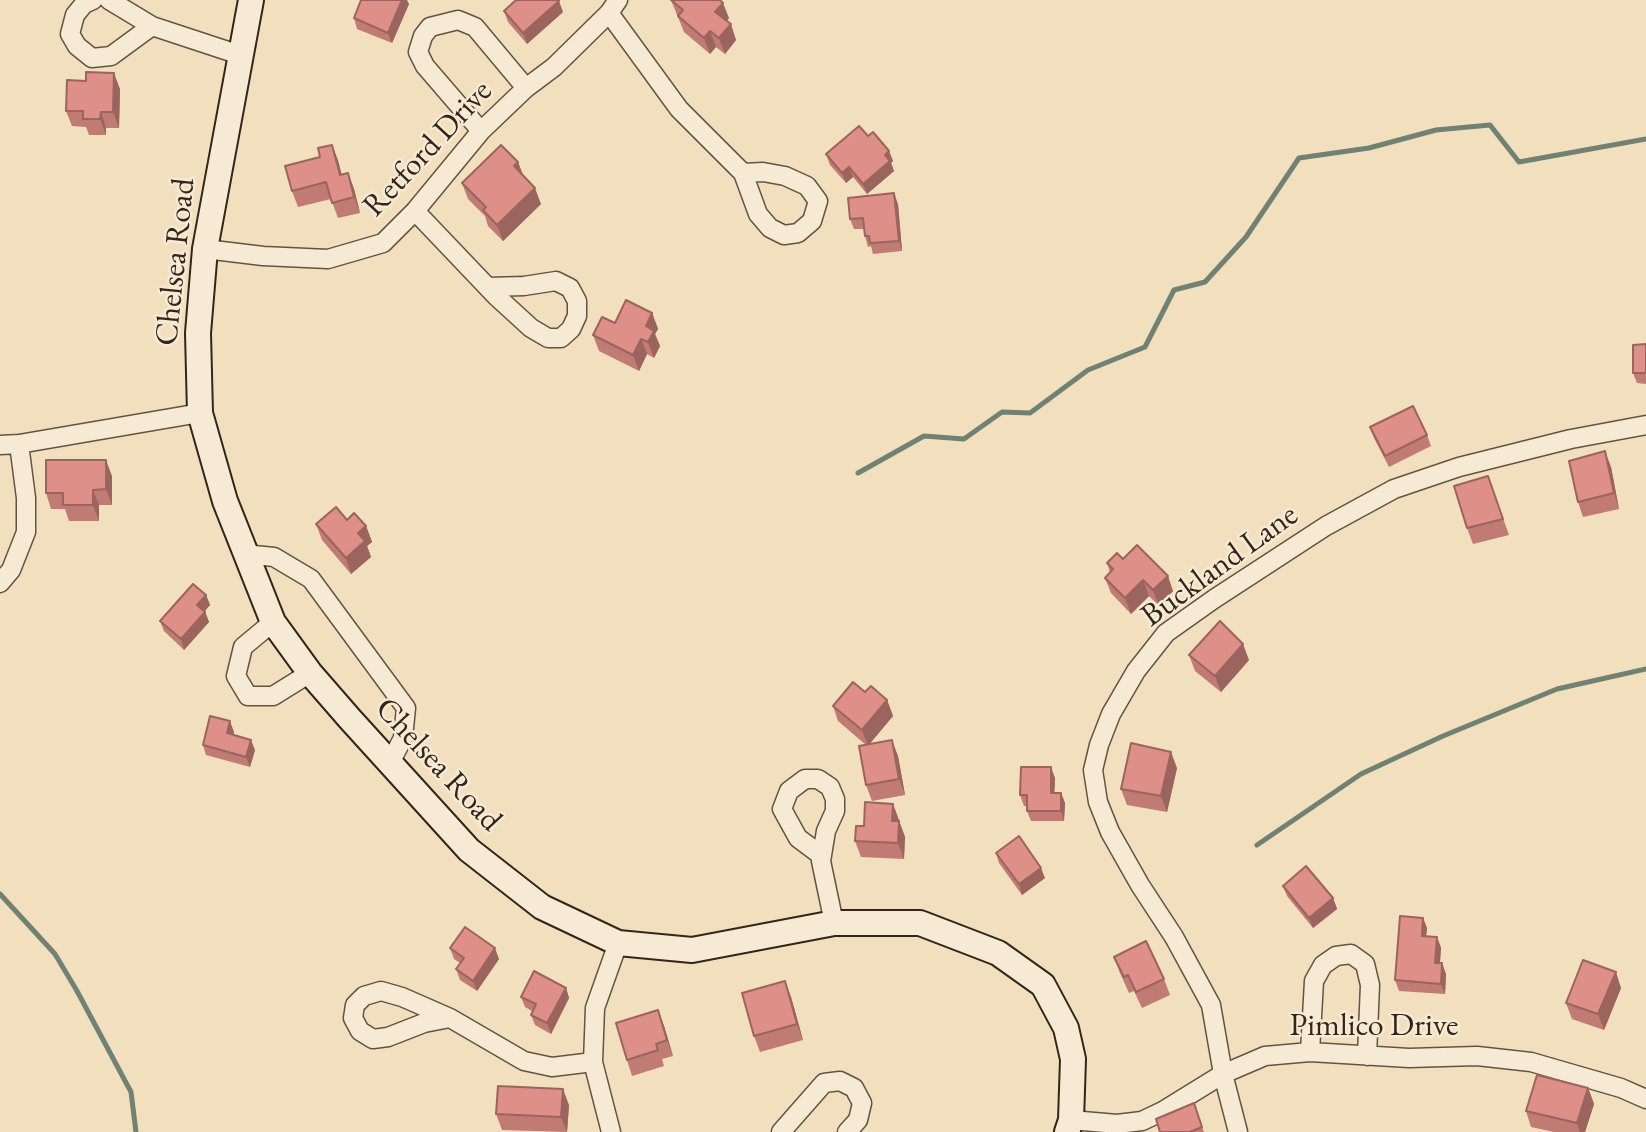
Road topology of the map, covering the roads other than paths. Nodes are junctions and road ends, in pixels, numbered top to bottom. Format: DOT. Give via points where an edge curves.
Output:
graph roads {
  1 [pos="93,0"];
  2 [pos="109,0"];
  3 [pos="251,0"];
  4 [pos="614,6"];
  5 [pos="152,26"];
  6 [pos="240,55"];
  7 [pos="526,88"];
  8 [pos="481,131"];
  9 [pos="743,173"];
  10 [pos="415,211"];
  11 [pos="205,249"];
  12 [pos="488,287"];
  13 [pos="200,413"];
  14 [pos="1646,425"];
  15 [pos="0,444"];
  16 [pos="19,444"];
  17 [pos="244,554"];
  18 [pos="0,583"];
  19 [pos="273,622"];
  20 [pos="310,673"];
  21 [pos="390,763"];
  22 [pos="821,856"];
  23 [pos="834,923"];
  24 [pos="618,943"];
  25 [pos="450,1018"];
  26 [pos="1310,1052"];
  27 [pos="1367,1056"];
  28 [pos="593,1062"];
  29 [pos="1223,1074"];
  30 [pos="1646,1099"];
  31 [pos="1069,1126"];
  32 [pos="611,1132"];
  33 [pos="781,1132"];
  34 [pos="847,1132"];
  35 [pos="1238,1132"];
  1 -- 5 [label="street" via="75,15 70,34 93,58 111,56"];
  2 -- 5 [label="street"];
  3 -- 6 [label="street, Chelsea Road"];
  4 -- 7 [label="street, Retford Drive" via="554,67"];
  4 -- 9 [label="street" via="680,109"];
  5 -- 6 [label="street"];
  6 -- 11 [label="street, Chelsea Road"];
  7 -- 8 [label="street, Retford Drive"];
  7 -- 8 [label="street" via="475,27 458,20 430,27 418,52"];
  8 -- 10 [label="street, Retford Drive"];
  10 -- 11 [label="street, Retford Drive" via="383,243 328,260"];
  10 -- 12 [label="street"];
  11 -- 13 [label="street, Chelsea Road" via="198,333"];
  12 -- 12 [label="street" via="548,338 561,338 577,316 577,301 570,288 556,281"];
  13 -- 16 [label="street"];
  13 -- 17 [label="street, Chelsea Road"];
  14 -- 29 [label="street, Buckland Lane" via="1459,467 1394,489 1326,526 1214,599 1166,633 1136,671 1099,744 1093,770 1098,803 1110,832 1210,1006"];
  15 -- 16 [label="street"];
  16 -- 18 [label="street" via="26,532 11,570"];
  17 -- 19 [label="street, Chelsea Road"];
  17 -- 21 [label="street" via="274,556 311,579 407,708 403,738"];
  19 -- 20 [label="street, Chelsea Road"];
  19 -- 20 [label="street" via="243,647 236,676 248,696 273,696"];
  20 -- 21 [label="street, Chelsea Road"];
  21 -- 24 [label="street, Chelsea Road" via="469,850 541,907"];
  22 -- 23 [label="street"];
  23 -- 24 [label="street, Chelsea Road" via="692,950"];
  23 -- 31 [label="street, Chelsea Road" via="920,923 998,953 1043,985 1066,1028 1073,1059"];
  24 -- 28 [label="street" via="595,1008"];
  25 -- 25 [label="street" via="381,991 364,996 355,1006 353,1018 360,1031 373,1039"];
  25 -- 28 [label="street" via="524,1061 552,1067"];
  26 -- 27 [label="street, Pimlico Drive"];
  26 -- 27 [label="street" via="1314,981 1323,965 1336,956 1351,954 1365,964 1370,985"];
  26 -- 29 [label="street, Pimlico Drive" via="1265,1056"];
  27 -- 30 [label="street, Pimlico Drive" via="1478,1056 1531,1062"];
  28 -- 32 [label="street"];
  29 -- 31 [label="street, Pimlico Drive" via="1142,1121"];
  29 -- 35 [label="street, Buckland Lane"];
  33 -- 34 [label="street" via="824,1083 840,1081 854,1088 862,1103 858,1120"];
}
